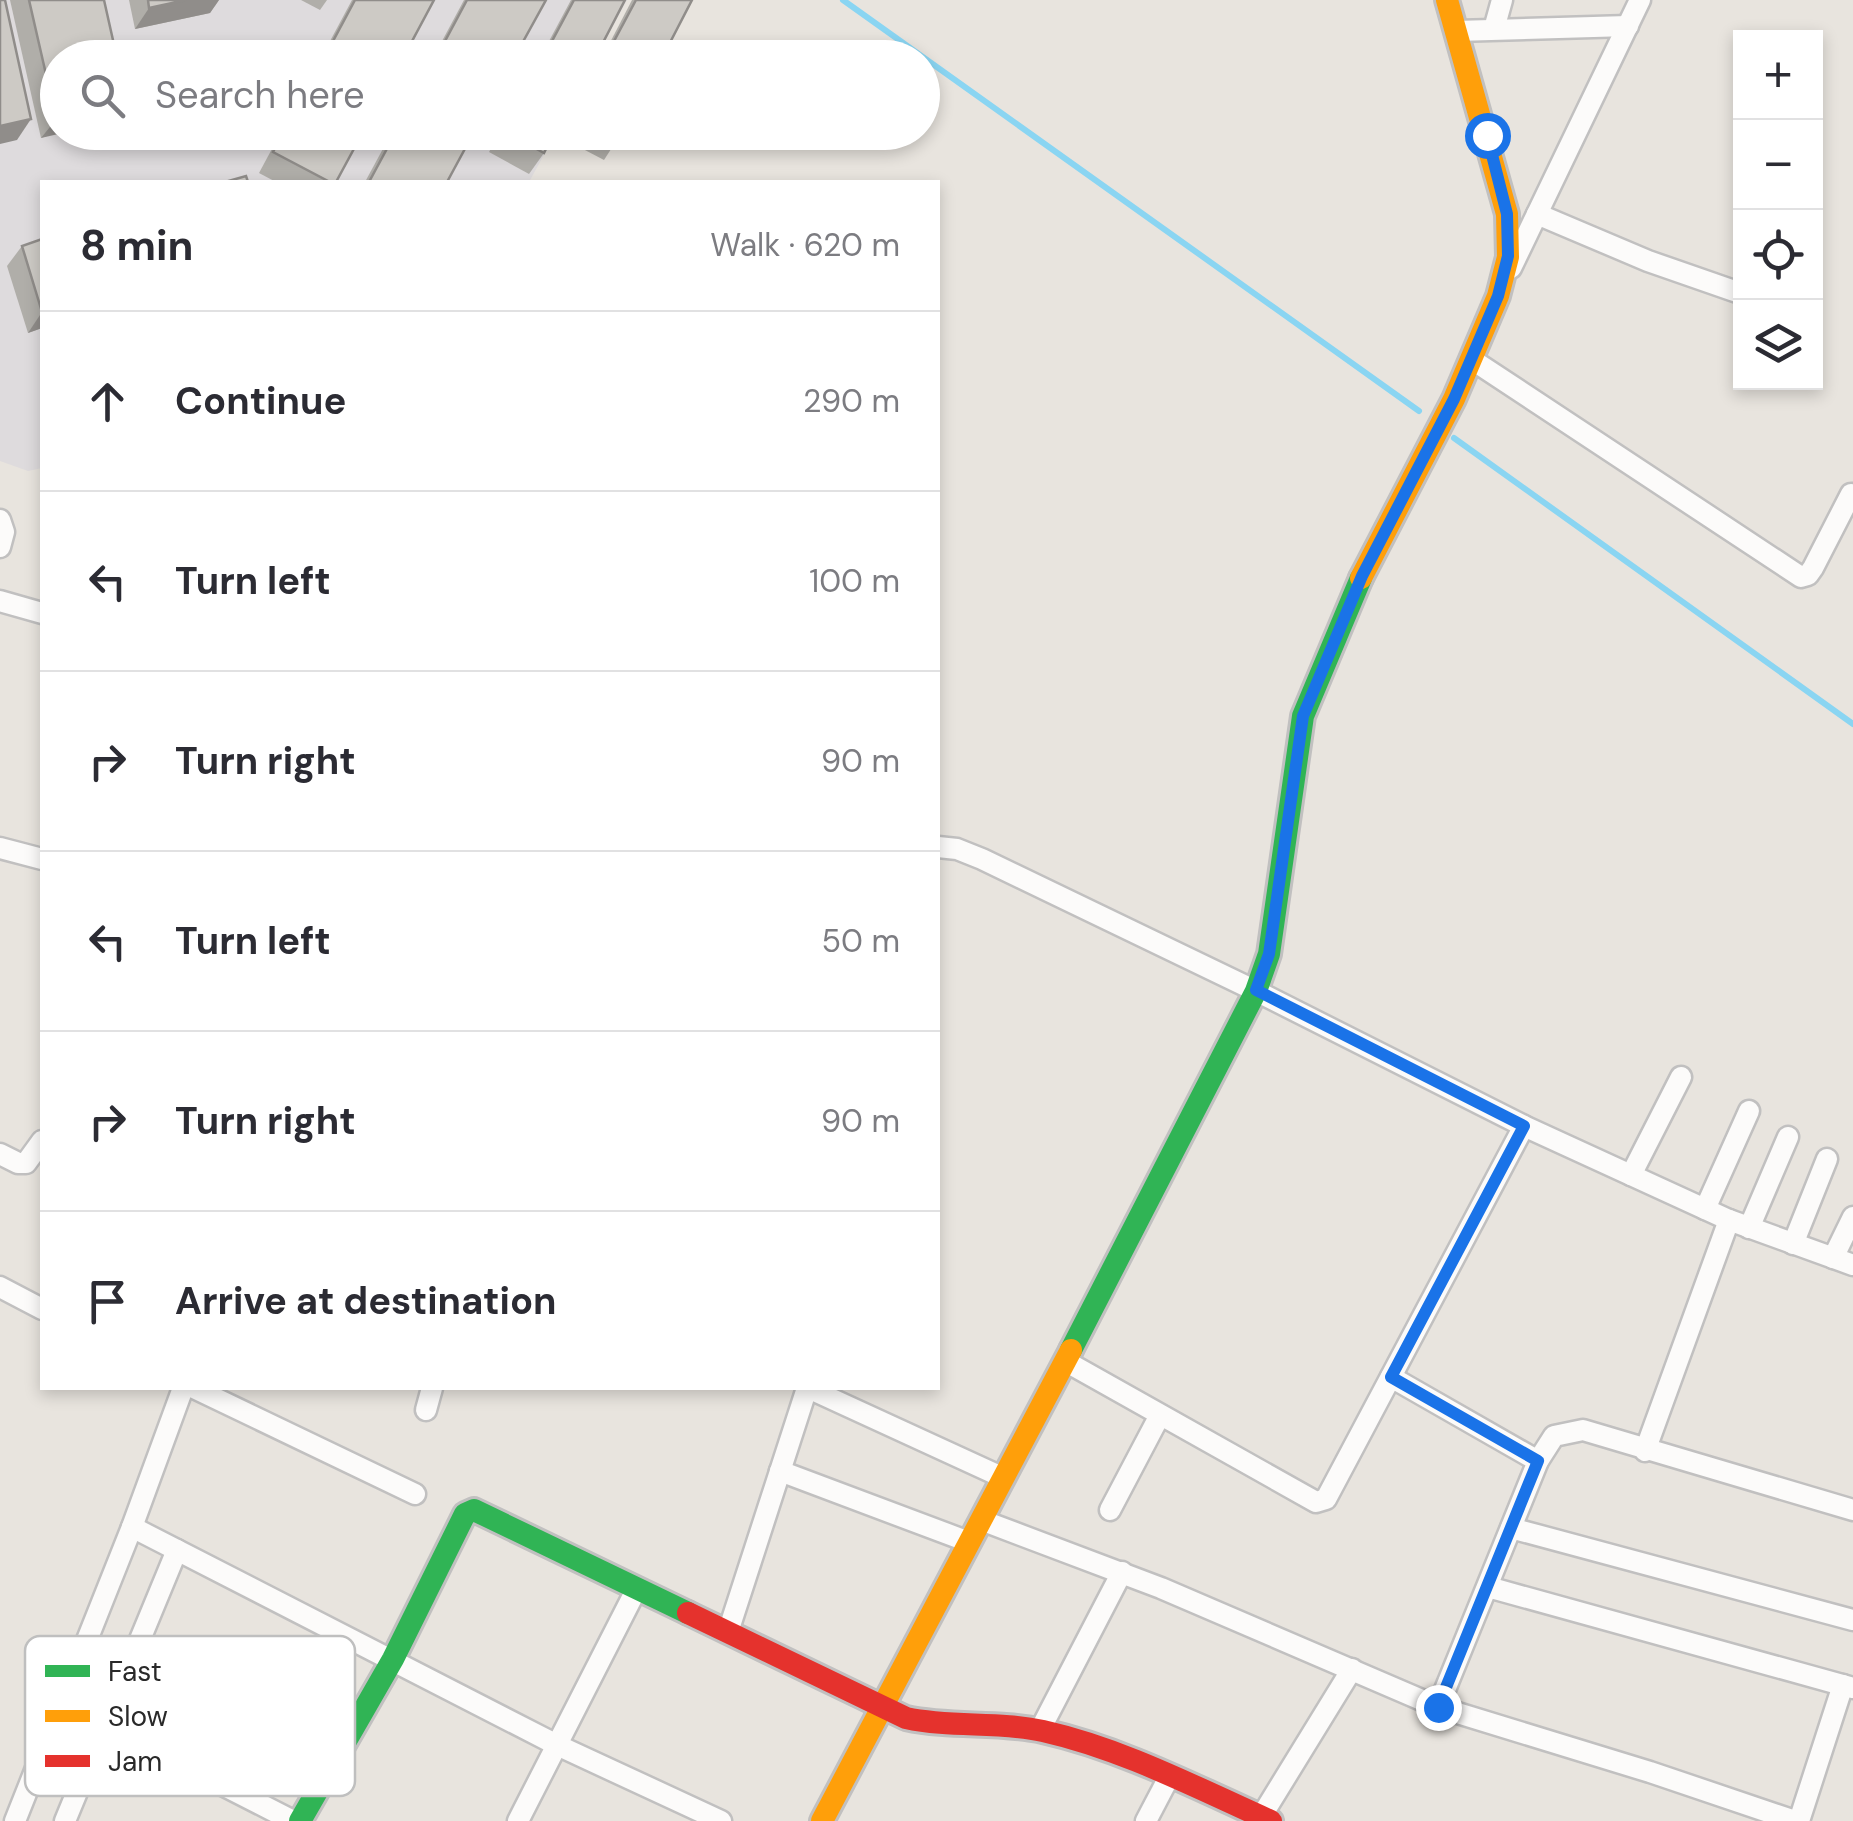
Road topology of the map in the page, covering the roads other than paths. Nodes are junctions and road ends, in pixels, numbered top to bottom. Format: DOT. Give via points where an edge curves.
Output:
graph roads {
  1 [pos="1447,0"];
  2 [pos="1502,0"];
  3 [pos="1640,0"];
  4 [pos="1628,26"];
  5 [pos="1494,30"];
  6 [pos="1456,31"];
  7 [pos="1537,214"];
  8 [pos="1733,291"];
  9 [pos="1498,296"];
  10 [pos="1471,359"];
  11 [pos="1851,494"];
  12 [pos="0,520"];
  13 [pos="0,547"];
  14 [pos="0,601"];
  15 [pos="40,612"];
  16 [pos="940,847"];
  17 [pos="0,848"];
  18 [pos="40,858"];
  19 [pos="1256,990"];
  20 [pos="1682,1077"];
  21 [pos="1749,1112"];
  22 [pos="1524,1126"];
  23 [pos="1788,1137"];
  24 [pos="40,1144"];
  25 [pos="0,1154"];
  26 [pos="1827,1159"];
  27 [pos="1632,1175"];
  28 [pos="1705,1209"];
  29 [pos="1853,1217"];
  30 [pos="1739,1224"];
  31 [pos="1793,1244"];
  32 [pos="1832,1258"];
  33 [pos="1853,1266"];
  34 [pos="0,1287"];
  35 [pos="40,1308"];
  36 [pos="1065,1361"];
  37 [pos="1391,1377"];
  38 [pos="182,1390"];
  39 [pos="198,1390"];
  40 [pos="431,1390"];
  41 [pos="807,1390"];
  42 [pos="812,1390"];
  43 [pos="426,1410"];
  44 [pos="1160,1415"];
  45 [pos="1645,1451"];
  46 [pos="1538,1461"];
  47 [pos="780,1471"];
  48 [pos="1004,1478"];
  49 [pos="415,1494"];
  50 [pos="1110,1510"];
  51 [pos="1853,1510"];
  52 [pos="981,1520"];
  53 [pos="132,1527"];
  54 [pos="1511,1528"];
  55 [pos="970,1542"];
  56 [pos="177,1550"];
  57 [pos="1122,1572"];
  58 [pos="637,1588"];
  59 [pos="1488,1588"];
  60 [pos="1853,1620"];
  61 [pos="728,1632"];
  62 [pos="89,1636"];
  63 [pos="141,1636"];
  64 [pos="347,1636"];
  65 [pos="355,1640"];
  66 [pos="392,1659"];
  67 [pos="1352,1669"];
  68 [pos="1848,1686"];
  69 [pos="1438,1707"];
  70 [pos="883,1708"];
  71 [pos="355,1721"];
  72 [pos="1040,1730"];
  73 [pos="558,1745"];
  74 [pos="1169,1777"];
  75 [pos="25,1796"];
  76 [pos="75,1796"];
  77 [pos="247,1796"];
  78 [pos="311,1796"];
  79 [pos="1266,1819"];
  80 [pos="15,1821"];
  81 [pos="65,1821"];
  82 [pos="296,1821"];
  83 [pos="518,1821"];
  84 [pos="721,1821"];
  85 [pos="822,1821"];
  86 [pos="1146,1821"];
  87 [pos="1797,1821"];
  1 -- 6 [label="street"];
  2 -- 5 [label="street"];
  3 -- 4 [label="street"];
  4 -- 5 [label="street"];
  4 -- 7 [label="street"];
  5 -- 6 [label="street"];
  6 -- 9 [label="street" via="1507,214 1508,256"];
  7 -- 8 [label="street"];
  7 -- 9 [label="street"];
  9 -- 10 [label="street"];
  10 -- 11 [label="street" via="1800,577 1813,568"];
  10 -- 19 [label="street" via="1362,576 1303,716 1269,954"];
  12 -- 13 [label="street"];
  14 -- 15 [label="street"];
  16 -- 19 [label="street" via="982,859"];
  17 -- 18 [label="street"];
  19 -- 22 [label="street"];
  19 -- 36 [label="street"];
  20 -- 27 [label="street"];
  21 -- 28 [label="street"];
  22 -- 27 [label="street"];
  22 -- 37 [label="street"];
  23 -- 30 [label="street"];
  24 -- 25 [label="street" via="26,1162"];
  26 -- 31 [label="street"];
  27 -- 28 [label="street"];
  28 -- 30 [label="street"];
  29 -- 32 [label="street"];
  30 -- 31 [label="street"];
  30 -- 45 [label="street"];
  31 -- 32 [label="street"];
  32 -- 33 [label="street"];
  34 -- 35 [label="street"];
  36 -- 44 [label="street"];
  36 -- 48 [label="street"];
  37 -- 44 [label="street" via="1326,1500 1316,1502"];
  37 -- 46 [label="street"];
  38 -- 53 [label="street"];
  39 -- 49 [label="street"];
  40 -- 43 [label="street"];
  41 -- 47 [label="street"];
  42 -- 48 [label="street"];
  44 -- 50 [label="street"];
  45 -- 46 [label="street" via="1568,1431 1554,1436"];
  45 -- 51 [label="street"];
  46 -- 54 [label="street"];
  47 -- 55 [label="street"];
  47 -- 61 [label="street"];
  48 -- 52 [label="street"];
  52 -- 55 [label="street"];
  52 -- 57 [label="street"];
  53 -- 56 [label="street"];
  53 -- 62 [label="street"];
  54 -- 59 [label="street"];
  54 -- 60 [label="street"];
  55 -- 70 [label="street"];
  56 -- 63 [label="street"];
  56 -- 64 [label="street"];
  57 -- 67 [label="street"];
  57 -- 72 [label="street"];
  58 -- 61 [label="street"];
  58 -- 66 [label="street" via="474,1510 464,1514"];
  58 -- 73 [label="street"];
  59 -- 68 [label="street"];
  59 -- 69 [label="street"];
  61 -- 70 [label="street"];
  65 -- 66 [label="street"];
  66 -- 71 [label="street"];
  66 -- 73 [label="street"];
  67 -- 69 [label="street"];
  67 -- 79 [label="street"];
  68 -- 87 [label="street"];
  69 -- 87 [label="street"];
  70 -- 72 [label="street" via="932,1724"];
  70 -- 85 [label="street"];
  72 -- 74 [label="street"];
  73 -- 83 [label="street"];
  73 -- 84 [label="street"];
  74 -- 79 [label="street"];
  74 -- 86 [label="street"];
  75 -- 80 [label="street"];
  76 -- 81 [label="street"];
  77 -- 82 [label="street"];
  78 -- 82 [label="street"];
}
